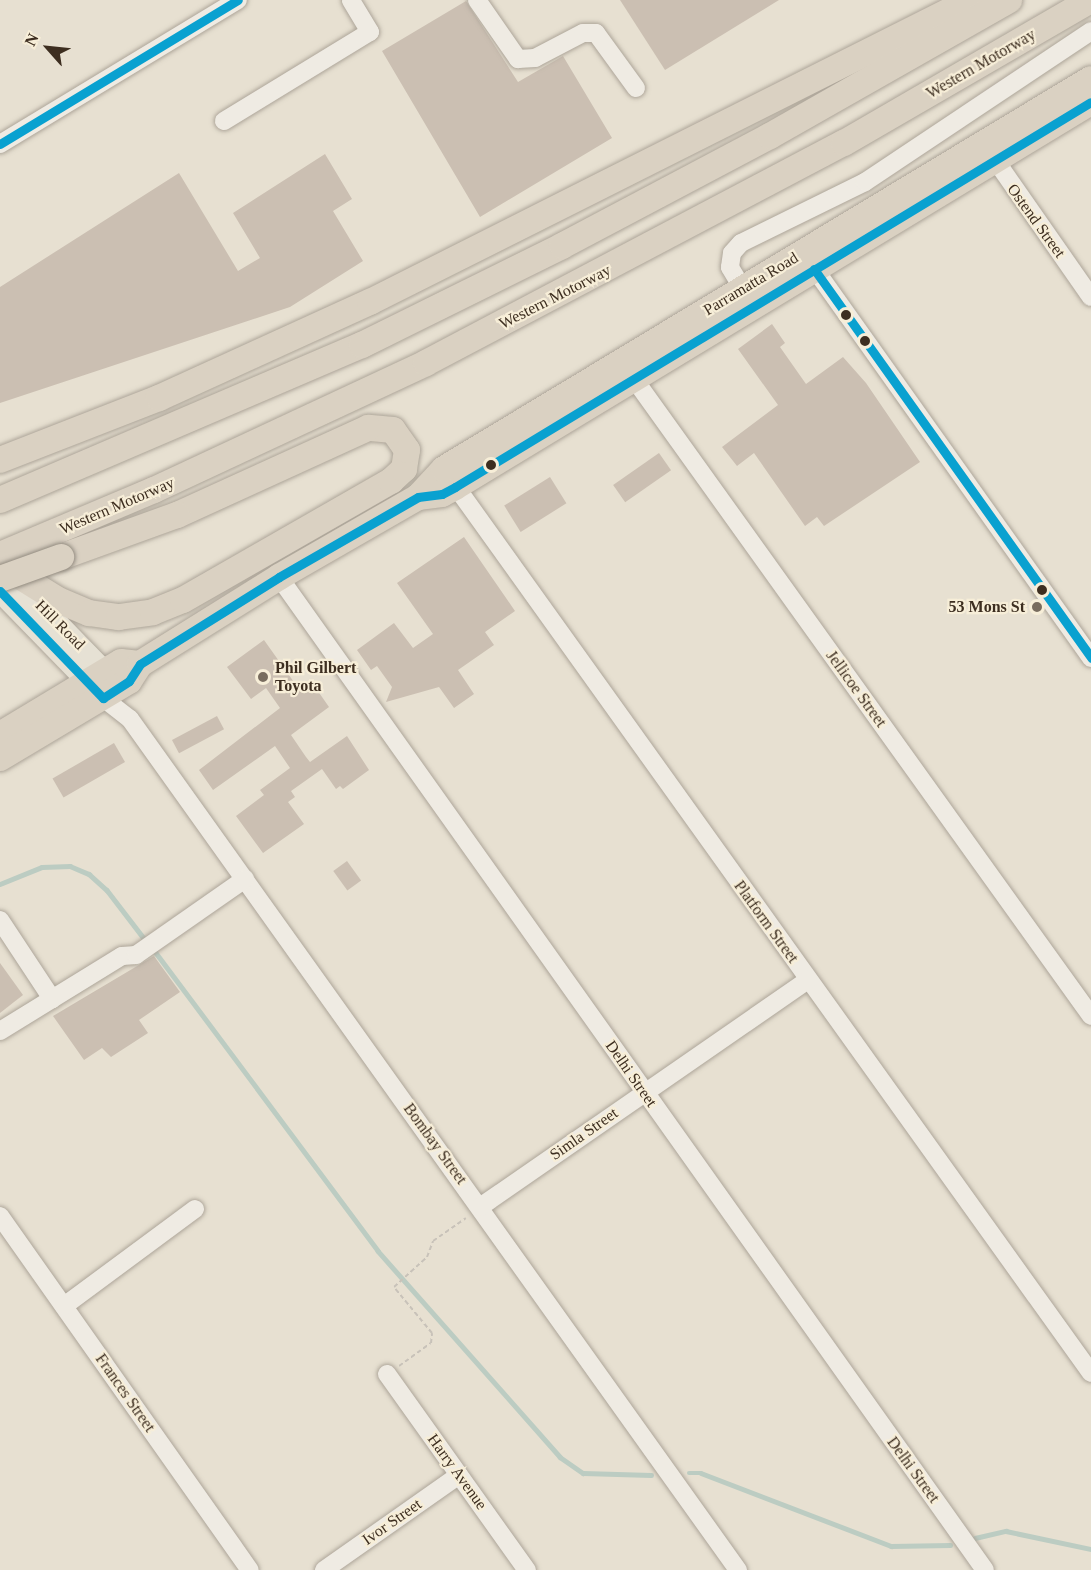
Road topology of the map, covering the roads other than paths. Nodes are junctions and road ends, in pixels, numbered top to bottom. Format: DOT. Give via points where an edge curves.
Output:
graph roads {
  1 [pos="238,0"];
  2 [pos="351,0"];
  3 [pos="477,0"];
  4 [pos="971,0"];
  5 [pos="1009,0"];
  6 [pos="1091,0"];
  7 [pos="1091,31"];
  8 [pos="1091,79"];
  9 [pos="636,87"];
  10 [pos="1091,102"];
  11 [pos="224,121"];
  12 [pos="0,144"];
  13 [pos="989,152"];
  14 [pos="809,260"];
  15 [pos="748,297"];
  16 [pos="1091,297"];
  17 [pos="628,370"];
  18 [pos="0,460"];
  19 [pos="449,478"];
  20 [pos="0,501"];
  21 [pos="0,555"];
  22 [pos="0,564"];
  23 [pos="279,577"];
  24 [pos="0,579"];
  25 [pos="0,591"];
  26 [pos="1091,658"];
  27 [pos="104,685"];
  28 [pos="0,735"];
  29 [pos="0,758"];
  30 [pos="245,879"];
  31 [pos="0,921"];
  32 [pos="808,980"];
  33 [pos="52,999"];
  34 [pos="1091,1016"];
  35 [pos="0,1031"];
  36 [pos="643,1092"];
  37 [pos="480,1207"];
  38 [pos="195,1209"];
  39 [pos="0,1216"];
  40 [pos="64,1306"];
  41 [pos="1091,1373"];
  42 [pos="387,1374"];
  43 [pos="459,1475"];
  44 [pos="250,1570"];
  45 [pos="324,1570"];
  46 [pos="527,1570"];
  47 [pos="738,1570"];
  48 [pos="985,1570"];
  1 -- 12 [label="street"];
  2 -- 11 [label="street" via="370,32"];
  3 -- 9 [label="street" via="518,59 535,58 583,33 596,33"];
  4 -- 18 [label="highway" via="370,302 159,398"];
  5 -- 20 [label="highway" via="780,131 530,262 362,345"];
  6 -- 21 [label="highway, Western Motorway" via="844,143 530,310 302,424"];
  7 -- 15 [label="street" via="865,182 741,243 732,253 730,267"];
  8 -- 13 [label="highway, Parramatta Road"];
  10 -- 13 [label="highway, Parramatta Road"];
  13 -- 14 [label="highway, Parramatta Road"];
  13 -- 16 [label="street, Ostend Street"];
  14 -- 15 [label="highway, Parramatta Road"];
  14 -- 26 [label="street"];
  15 -- 17 [label="highway, Parramatta Road"];
  17 -- 19 [label="highway, Parramatta Road"];
  17 -- 34 [label="street, Jellicoe Street"];
  19 -- 23 [label="highway, Parramatta Road"];
  19 -- 32 [label="street, Platform Street"];
  22 -- 24 [label="highway, bridge" via="58,600 89,613 119,617 153,612 183,600 391,481 404,469 407,450 393,430 368,428 177,515 61,557"];
  22 -- 27 [label="main road, Hill Road"];
  23 -- 27 [label="highway, Parramatta Road" via="140,664 121,662"];
  23 -- 36 [label="street, Delhi Street"];
  25 -- 27 [label="main road, Hill Road"];
  27 -- 28 [label="highway, Parramatta Road"];
  27 -- 29 [label="highway, Parramatta Road"];
  27 -- 30 [label="street, Bombay Street"];
  30 -- 33 [label="street" via="136,955 122,956"];
  30 -- 37 [label="street, Bombay Street"];
  31 -- 33 [label="street"];
  32 -- 36 [label="street, Simla Street"];
  32 -- 41 [label="street, Platform Street"];
  33 -- 35 [label="street"];
  36 -- 37 [label="street, Simla Street"];
  36 -- 48 [label="street, Delhi Street"];
  37 -- 47 [label="street, Bombay Street"];
  38 -- 40 [label="street"];
  39 -- 40 [label="street, Frances Street"];
  40 -- 44 [label="street, Frances Street"];
  42 -- 43 [label="street, Harry Avenue"];
  43 -- 45 [label="street, Ivor Street"];
  43 -- 46 [label="street, Harry Avenue"];
}
